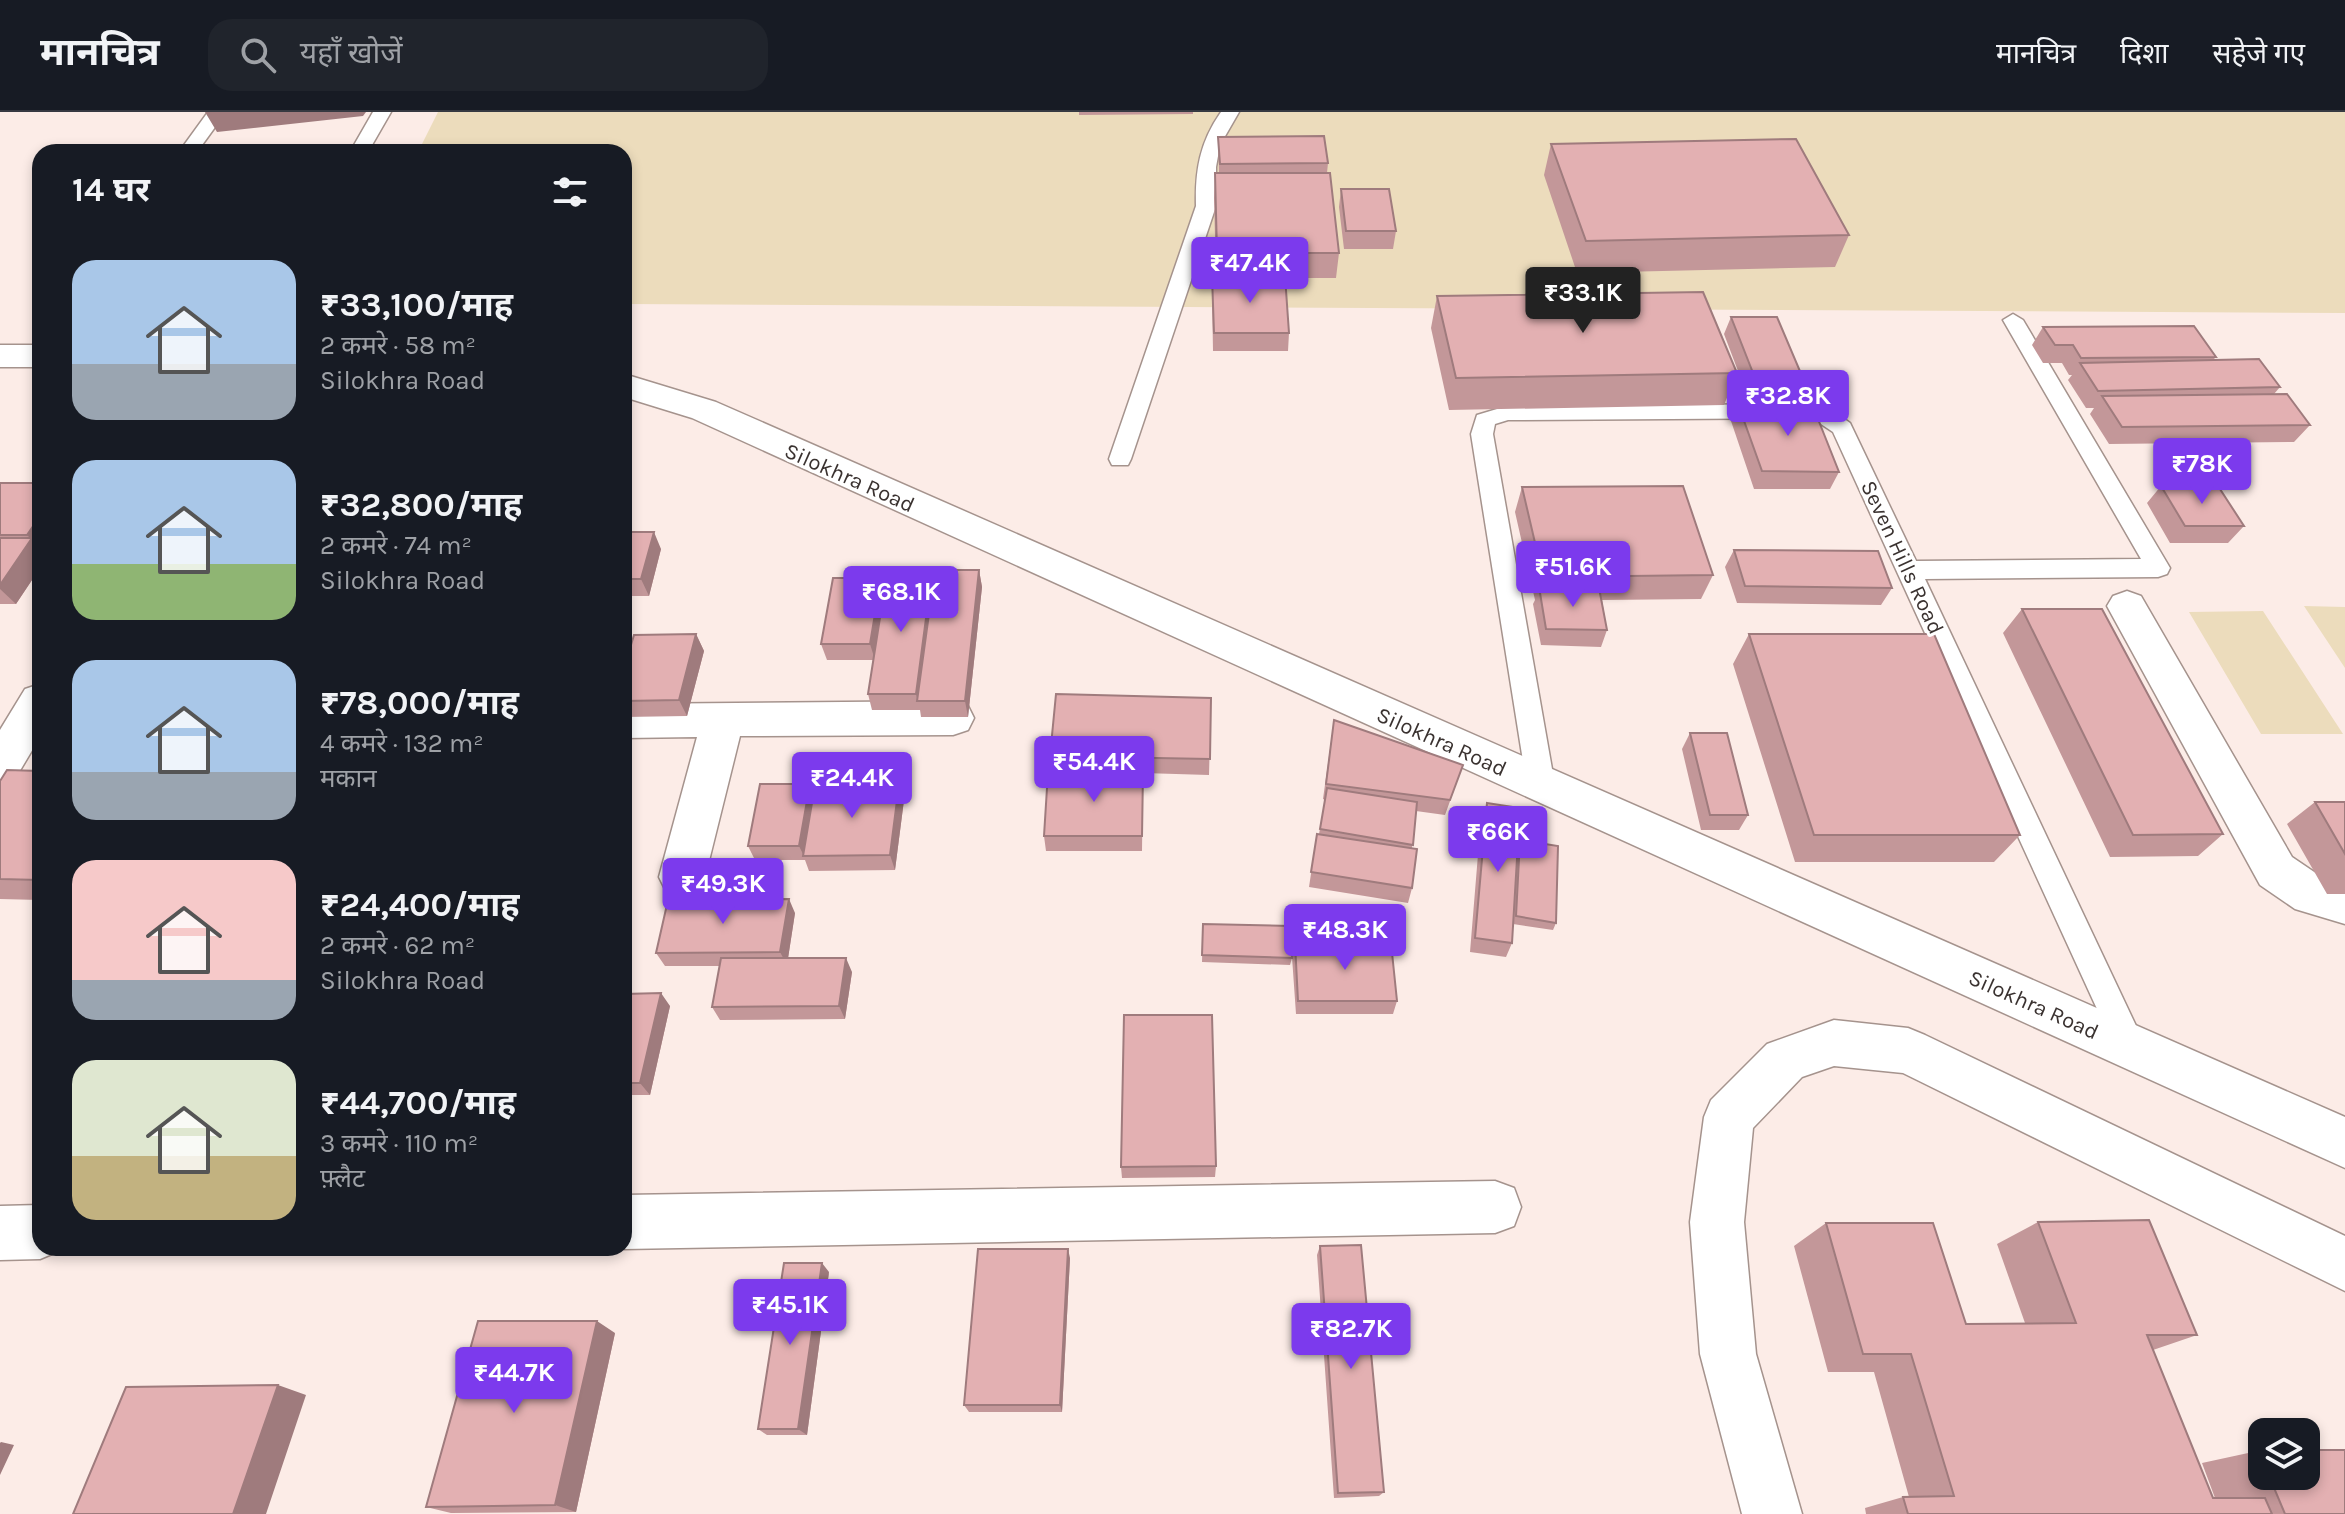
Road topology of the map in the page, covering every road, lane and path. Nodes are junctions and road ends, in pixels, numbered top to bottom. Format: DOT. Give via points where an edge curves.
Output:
graph roads {
  1 [pos="217,112"];
  2 [pos="382,112"];
  3 [pos="1230,112"];
  4 [pos="194,144"];
  5 [pos="364,144"];
  6 [pos="2013,320"];
  7 [pos="0,356"];
  8 [pos="32,356"];
  9 [pos="632,388"];
  10 [pos="1120,459"];
  11 [pos="1910,570"];
  12 [pos="2127,606"];
  13 [pos="953,718"];
  14 [pos="723,720"];
  15 [pos="632,721"];
  16 [pos="32,722"];
  17 [pos="0,767"];
  18 [pos="1541,786"];
  19 [pos="682,877"];
  20 [pos="2345,904"];
  21 [pos="2130,1047"];
  22 [pos="2345,1143"];
  23 [pos="1495,1207"];
  24 [pos="632,1222"];
  25 [pos="32,1232"];
  26 [pos="0,1233"];
  27 [pos="2345,1264"];
  28 [pos="1772,1514"];
  1 -- 4 [label="lane"];
  2 -- 5 [label="lane"];
  3 -- 10 [label="lane" via="1213,135 1204,169 1206,206"];
  6 -- 11 [label="lane" via="2158,568"];
  7 -- 8 [label="street"];
  9 -- 18 [label="street, Silokhra Road" via="704,410"];
  11 -- 18 [label="lane, Seven Hills Road" via="1842,428 1825,416 1804,411 1507,413 1485,420 1482,434"];
  11 -- 21 [label="lane, Seven Hills Road"];
  12 -- 20 [label="street" via="2276,871 2311,895"];
  13 -- 14 [label="street"];
  14 -- 15 [label="street"];
  14 -- 19 [label="street"];
  16 -- 17 [label="street"];
  18 -- 21 [label="street, Silokhra Road"];
  21 -- 22 [label="street, Silokhra Road"];
  23 -- 24 [label="street"];
  25 -- 26 [label="street"];
  27 -- 28 [label="street" via="1908,1051 1834,1043 1785,1060 1729,1117 1717,1222 1728,1354"];
}
